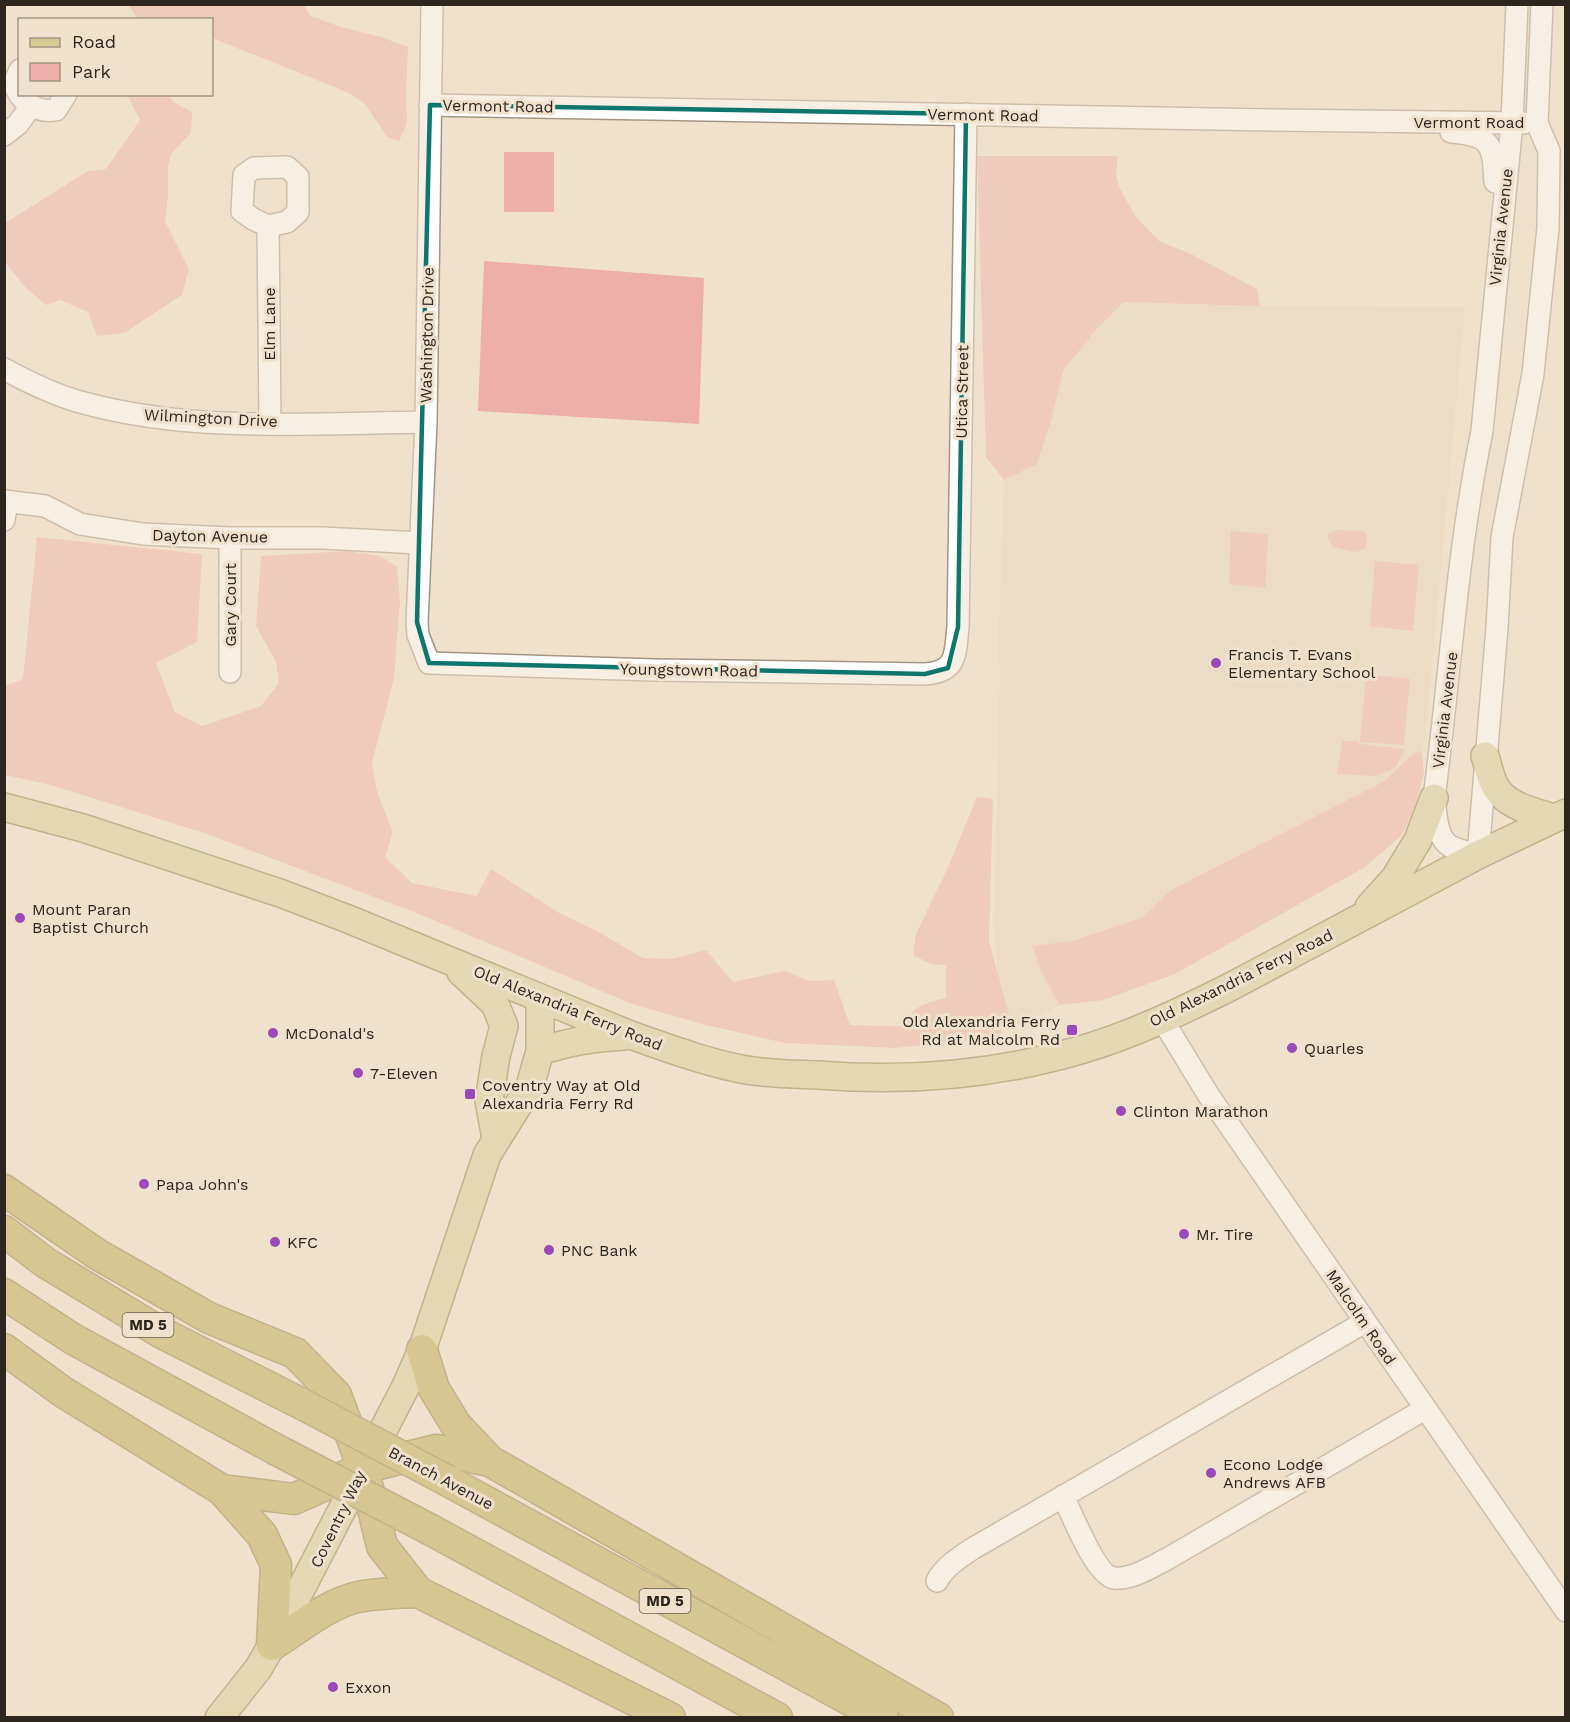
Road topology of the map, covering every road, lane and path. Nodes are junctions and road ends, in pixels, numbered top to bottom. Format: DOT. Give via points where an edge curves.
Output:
graph roads {
  1 [pos="432,4"];
  2 [pos="1517,4"];
  3 [pos="1542,4"];
  4 [pos="18,74"];
  5 [pos="18,93"];
  6 [pos="21,96"];
  7 [pos="65,96"];
  8 [pos="430,105"];
  9 [pos="32,106"];
  10 [pos="966,114"];
  11 [pos="1421,122"];
  12 [pos="1512,123"];
  13 [pos="1537,123"];
  14 [pos="4,135"];
  15 [pos="1503,203"];
  16 [pos="268,226"];
  17 [pos="4,369"];
  18 [pos="426,422"];
  19 [pos="270,423"];
  20 [pos="6,507"];
  21 [pos="230,538"];
  22 [pos="420,543"];
  23 [pos="429,663"];
  24 [pos="948,668"];
  25 [pos="230,672"];
  26 [pos="1485,756"];
  27 [pos="1434,798"];
  28 [pos="4,807"];
  29 [pos="1560,815"];
  30 [pos="1478,855"];
  31 [pos="1360,918"];
  32 [pos="452,962"];
  33 [pos="540,998"];
  34 [pos="1162,1019"];
  35 [pos="633,1036"];
  36 [pos="540,1051"];
  37 [pos="496,1056"];
  38 [pos="496,1138"];
  39 [pos="4,1190"];
  40 [pos="4,1231"];
  41 [pos="4,1294"];
  42 [pos="1365,1322"];
  43 [pos="4,1349"];
  44 [pos="422,1350"];
  45 [pos="1425,1409"];
  46 [pos="490,1461"];
  47 [pos="363,1468"];
  48 [pos="222,1490"];
  49 [pos="1063,1496"];
  50 [pos="937,1581"];
  51 [pos="418,1593"];
  52 [pos="1566,1611"];
  53 [pos="272,1646"];
  54 [pos="219,1718"];
  55 [pos="670,1718"];
  56 [pos="777,1718"];
  57 [pos="883,1718"];
  58 [pos="938,1718"];
  1 -- 8 [label="street, Washington Drive"];
  2 -- 12 [label="street, Virginia Avenue"];
  3 -- 13 [label="street"];
  4 -- 5 [label="street" via="14,83"];
  6 -- 9 [label="street"];
  7 -- 9 [label="street" via="56,110 45,112"];
  8 -- 10 [label="street, Vermont Road"];
  8 -- 18 [label="street, Washington Drive"];
  9 -- 14 [label="street"];
  10 -- 11 [label="street, Vermont Road"];
  10 -- 24 [label="street, Utica Street" via="958,627 953,661"];
  11 -- 12 [label="street, Vermont Road"];
  11 -- 15 [label="street" via="1432,131 1472,134 1489,145 1494,155 1495,186"];
  12 -- 13 [label="street, Vermont Road"];
  12 -- 15 [label="street, Virginia Avenue"];
  13 -- 26 [label="street" via="1549,151 1548,228 1533,374 1502,537"];
  15 -- 27 [label="street, Virginia Avenue" via="1482,431 1462,543"];
  16 -- 19 [label="street, Elm Lane"];
  17 -- 19 [label="street, Wilmington Drive" via="83,403 134,414"];
  18 -- 19 [label="street, Wilmington Drive"];
  18 -- 22 [label="street, Washington Drive"];
  20 -- 21 [label="street, Dayton Avenue" via="45,506 74,522 96,528 160,536"];
  21 -- 22 [label="street, Dayton Avenue" via="322,537"];
  21 -- 25 [label="street, Gary Court"];
  22 -- 23 [label="street, Washington Drive" via="418,635"];
  23 -- 24 [label="street, Youngstown Road" via="925,674"];
  26 -- 29 [label="main road" via="1492,782 1502,795 1517,805"];
  26 -- 30 [label="street"];
  27 -- 30 [label="street, Virginia Avenue" via="1437,824 1449,846"];
  27 -- 31 [label="main road" via="1418,840 1395,878"];
  28 -- 32 [label="main road, Old Alexandria Ferry Road" via="83,828 280,893"];
  29 -- 30 [label="main road, Old Alexandria Ferry Road"];
  30 -- 31 [label="main road, Old Alexandria Ferry Road"];
  31 -- 34 [label="main road, Old Alexandria Ferry Road"];
  32 -- 33 [label="main road, Old Alexandria Ferry Road"];
  32 -- 37 [label="main road" via="495,1004 504,1026"];
  33 -- 35 [label="main road, Old Alexandria Ferry Road"];
  33 -- 36 [label="main road, Coventry Way"];
  33 -- 37 [label="main road"];
  34 -- 35 [label="main road, Old Alexandria Ferry Road" via="1042,1060 976,1072 899,1078 742,1069"];
  34 -- 42 [label="street, Malcolm Road" via="1209,1096"];
  35 -- 36 [label="main road" via="572,1041"];
  36 -- 38 [label="main road, Coventry Way" via="530,1086"];
  37 -- 38 [label="main road" via="489,1101"];
  38 -- 44 [label="main road, Coventry Way"];
  39 -- 47 [label="highway" via="97,1254 209,1318 295,1353 336,1395"];
  40 -- 57 [label="highway, Branch Avenue / MD 5, bridge" via="46,1263 160,1332 448,1481"];
  41 -- 56 [label="highway, bridge" via="73,1339"];
  42 -- 45 [label="street, Malcolm Road"];
  42 -- 49 [label="street"];
  43 -- 48 [label="highway" via="63,1392"];
  44 -- 46 [label="highway" via="434,1389 456,1425"];
  44 -- 47 [label="main road, Coventry Way"];
  45 -- 49 [label="street" via="1167,1559 1127,1576 1106,1575"];
  45 -- 52 [label="street, Malcolm Road"];
  46 -- 47 [label="highway" via="436,1450"];
  46 -- 58 [label="highway"];
  47 -- 48 [label="highway" via="294,1499"];
  47 -- 51 [label="highway" via="381,1546"];
  47 -- 53 [label="main road, Coventry Way"];
  48 -- 53 [label="highway" via="262,1535 276,1565"];
  49 -- 50 [label="street" via="972,1549 942,1572"];
  51 -- 53 [label="highway" via="347,1600"];
  51 -- 55 [label="highway"];
  53 -- 54 [label="main road, Coventry Way"];
}
